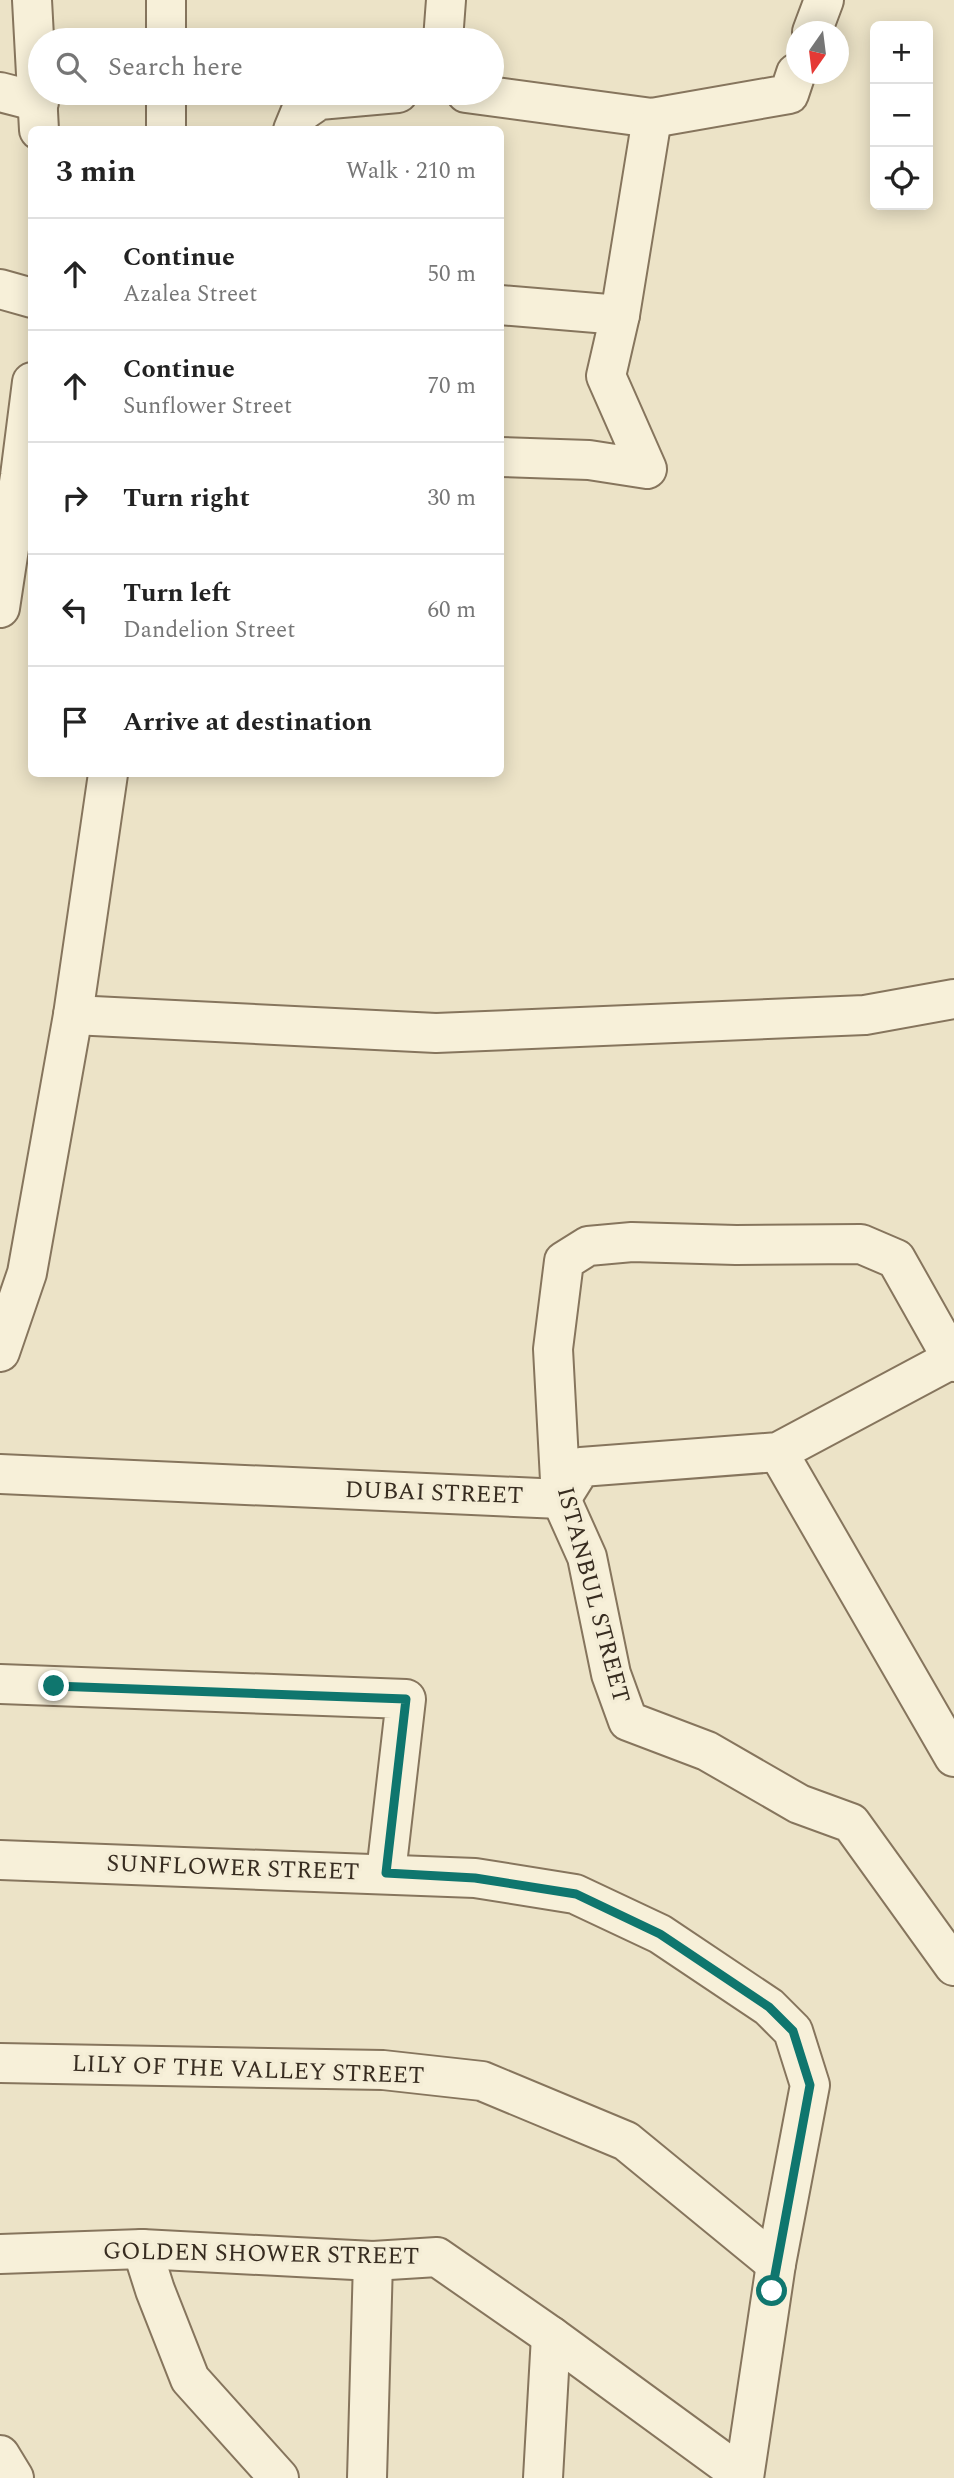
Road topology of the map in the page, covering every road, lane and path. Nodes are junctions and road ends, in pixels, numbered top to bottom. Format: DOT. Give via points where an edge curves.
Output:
graph roads {
  1 [pos="32,0"];
  2 [pos="166,0"];
  3 [pos="446,0"];
  4 [pos="824,0"];
  5 [pos="816,21"];
  6 [pos="34,28"];
  7 [pos="166,28"];
  8 [pos="444,28"];
  9 [pos="788,84"];
  10 [pos="0,92"];
  11 [pos="504,98"];
  12 [pos="166,105"];
  13 [pos="312,105"];
  14 [pos="39,116"];
  15 [pos="652,118"];
  16 [pos="166,126"];
  17 [pos="295,126"];
  18 [pos="0,289"];
  19 [pos="28,297"];
  20 [pos="504,305"];
  21 [pos="620,315"];
  22 [pos="28,399"];
  23 [pos="504,457"];
  24 [pos="10,473"];
  25 [pos="0,608"];
  26 [pos="107,777"];
  27 [pos="954,999"];
  28 [pos="73,1015"];
  29 [pos="0,1352"];
  30 [pos="953,1360"];
  31 [pos="778,1452"];
  32 [pos="0,1474"];
  33 [pos="561,1499"];
  34 [pos="0,1684"];
  35 [pos="954,1757"];
  36 [pos="0,1860"];
  37 [pos="386,1873"];
  38 [pos="954,1966"];
  39 [pos="0,2063"];
  40 [pos="142,2249"];
  41 [pos="0,2255"];
  42 [pos="373,2261"];
  43 [pos="776,2264"];
  44 [pos="551,2336"];
  45 [pos="0,2455"];
  46 [pos="14,2478"];
  47 [pos="279,2478"];
  48 [pos="368,2478"];
  49 [pos="543,2478"];
  50 [pos="744,2478"];
  1 -- 6 [label="street"];
  2 -- 7 [label="street"];
  3 -- 8 [label="street"];
  4 -- 5 [label="street"];
  9 -- 15 [label="street"];
  10 -- 14 [label="street"];
  11 -- 15 [label="street"];
  12 -- 16 [label="street"];
  13 -- 17 [label="street" via="300,113"];
  15 -- 21 [label="street"];
  18 -- 19 [label="street"];
  20 -- 21 [label="street"];
  21 -- 23 [label="street" via="606,376 647,469 589,460"];
  22 -- 24 [label="street"];
  24 -- 25 [label="street"];
  26 -- 28 [label="street"];
  27 -- 28 [label="street" via="864,1015 436,1033"];
  28 -- 29 [label="street" via="27,1273"];
  30 -- 31 [label="street"];
  30 -- 33 [label="street, ISTANBUL STREET" via="896,1259 861,1244 632,1242 588,1246 564,1261 553,1349"];
  31 -- 33 [label="street" via="581,1467"];
  31 -- 35 [label="street"];
  32 -- 33 [label="street, DUBAI STREET"];
  33 -- 38 [label="street, ISTANBUL STREET" via="587,1558 611,1674 628,1721 707,1751 799,1804 851,1823"];
  34 -- 37 [label="street" via="406,1699"];
  36 -- 37 [label="street, SUNFLOWER STREET"];
  37 -- 43 [label="street, SUNFLOWER STREET" via="475,1878 576,1894 660,1934 769,2007 793,2031 810,2085"];
  39 -- 43 [label="street, LILY OF THE VALLEY STREET" via="383,2070 482,2081 626,2141"];
  40 -- 41 [label="street, GOLDEN SHOWER STREET"];
  40 -- 42 [label="street, GOLDEN SHOWER STREET"];
  40 -- 47 [label="street" via="190,2379"];
  42 -- 44 [label="street, GOLDEN SHOWER STREET" via="437,2257"];
  42 -- 48 [label="street"];
  43 -- 50 [label="street, SUNFLOWER STREET"];
  44 -- 49 [label="street"];
  44 -- 50 [label="street, GOLDEN SHOWER STREET"];
  45 -- 46 [label="street"];
}
